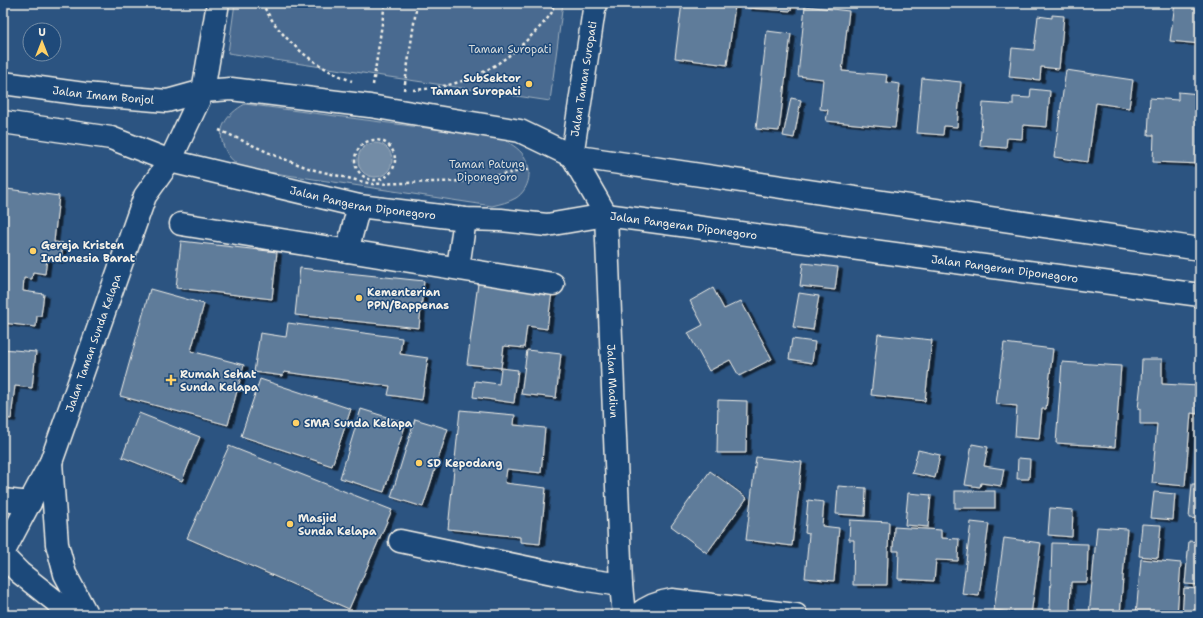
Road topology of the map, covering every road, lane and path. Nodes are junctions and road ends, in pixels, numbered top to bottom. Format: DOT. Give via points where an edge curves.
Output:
graph roads {
  1 [pos="218,3"];
  2 [pos="262,3"];
  3 [pos="384,3"];
  4 [pos="417,3"];
  5 [pos="553,3"];
  6 [pos="596,3"];
  7 [pos="355,82"];
  8 [pos="3,83"];
  9 [pos="367,86"];
  10 [pos="396,90"];
  11 [pos="203,91"];
  12 [pos="404,91"];
  13 [pos="3,122"];
  14 [pos="219,130"];
  15 [pos="572,156"];
  16 [pos="170,161"];
  17 [pos="532,169"];
  18 [pos="372,182"];
  19 [pos="359,206"];
  20 [pos="606,215"];
  21 [pos="465,219"];
  22 [pos="181,224"];
  23 [pos="1200,249"];
  24 [pos="347,251"];
  25 [pos="458,268"];
  26 [pos="553,284"];
  27 [pos="1200,295"];
  28 [pos="51,462"];
  29 [pos="3,500"];
  30 [pos="30,503"];
  31 [pos="400,541"];
  32 [pos="3,553"];
  33 [pos="3,556"];
  34 [pos="621,585"];
  35 [pos="72,615"];
  36 [pos="87,615"];
  37 [pos="624,615"];
  38 [pos="637,615"];
  39 [pos="796,615"];
  1 -- 11 [label="main road"];
  2 -- 7 [label="path" via="290,42 306,56 323,68"];
  3 -- 9 [label="path" via="372,87"];
  4 -- 12 [label="path"];
  5 -- 12 [label="path" via="552,12 535,31 518,49 494,67 450,86"];
  6 -- 15 [label="main road, Jalan Taman Suropati"];
  8 -- 11 [label="main road, Jalan Imam Bonjol" via="84,94 167,101"];
  10 -- 12 [label="path"];
  11 -- 15 [label="main road" via="231,89 430,116 520,132"];
  11 -- 16 [label="main road, Jalan Taman Sunda Kelapa"];
  13 -- 16 [label="main road" via="111,138"];
  14 -- 18 [label="path" via="312,169"];
  15 -- 20 [label="main road, Jalan Madiun"];
  15 -- 23 [label="main road"];
  16 -- 19 [label="main road, Jalan Pangeran Diponegoro"];
  16 -- 28 [label="main road, Jalan Taman Sunda Kelapa" via="145,196"];
  17 -- 18 [label="path" via="466,181"];
  18 -- 18 [label="path" via="389,175 395,160 388,144 377,140 361,145 355,155 355,167 358,172"];
  19 -- 21 [label="main road, Jalan Pangeran Diponegoro"];
  19 -- 24 [label="main road"];
  20 -- 21 [label="main road, Jalan Pangeran Diponegoro" via="547,225"];
  20 -- 27 [label="main road, Jalan Pangeran Diponegoro"];
  20 -- 34 [label="main road, Jalan Madiun"];
  21 -- 25 [label="main road"];
  22 -- 24 [label="main road"];
  24 -- 25 [label="main road"];
  25 -- 26 [label="main road"];
  28 -- 30 [label="main road, Jalan Taman Sunda Kelapa"];
  28 -- 36 [label="main road" via="57,544 65,574"];
  29 -- 30 [label="main road"];
  30 -- 32 [label="main road, Jalan Taman Sunda Kelapa"];
  31 -- 34 [label="main road"];
  33 -- 35 [label="main road"];
  34 -- 37 [label="main road, Jalan Madiun"];
  38 -- 39 [label="main road" via="657,603 672,600"];
}
